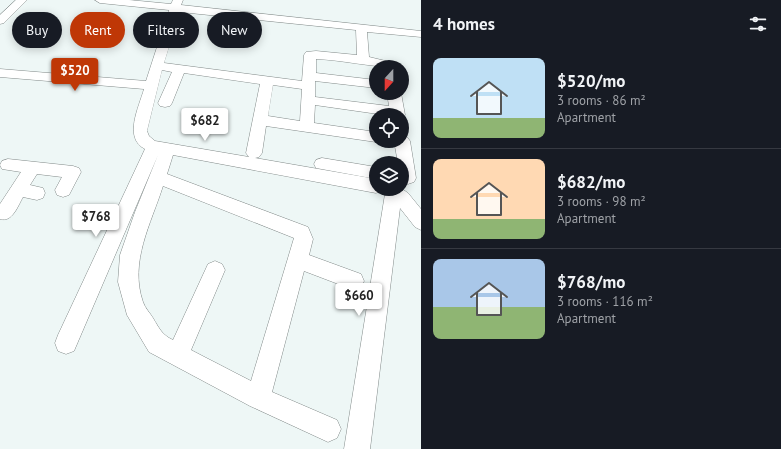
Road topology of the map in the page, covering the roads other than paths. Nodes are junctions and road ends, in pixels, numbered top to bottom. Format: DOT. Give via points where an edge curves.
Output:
graph roads {
  1 [pos="10,0"];
  2 [pos="22,0"];
  3 [pos="104,0"];
  4 [pos="177,4"];
  5 [pos="0,10"];
  6 [pos="0,21"];
  7 [pos="361,27"];
  8 [pos="421,34"];
  9 [pos="363,60"];
  10 [pos="369,61"];
  11 [pos="157,66"];
  12 [pos="179,69"];
  13 [pos="0,73"];
  14 [pos="268,80"];
  15 [pos="309,81"];
  16 [pos="369,84"];
  17 [pos="151,86"];
  18 [pos="308,100"];
  19 [pos="165,103"];
  20 [pos="369,110"];
  21 [pos="260,120"];
  22 [pos="307,127"];
  23 [pos="369,136"];
  24 [pos="160,144"];
  25 [pos="254,153"];
  26 [pos="8,165"];
  27 [pos="33,167"];
  28 [pos="369,172"];
  29 [pos="158,177"];
  30 [pos="369,182"];
  31 [pos="19,190"];
  32 [pos="62,190"];
  33 [pos="37,193"];
  34 [pos="389,196"];
  35 [pos="399,196"];
  36 [pos="7,214"];
  37 [pos="421,222"];
  38 [pos="298,260"];
  39 [pos="215,270"];
  40 [pos="354,281"];
  41 [pos="66,342"];
  42 [pos="178,355"];
  43 [pos="258,398"];
  44 [pos="328,430"];
  45 [pos="357,449"];
  1 -- 5 [label="street"];
  2 -- 6 [label="street"];
  3 -- 4 [label="street"];
  4 -- 7 [label="street"];
  4 -- 11 [label="street"];
  7 -- 8 [label="street"];
  7 -- 9 [label="street"];
  9 -- 10 [label="street"];
  9 -- 15 [label="street" via="310,55"];
  11 -- 12 [label="street"];
  11 -- 17 [label="street"];
  12 -- 14 [label="street"];
  12 -- 19 [label="street"];
  13 -- 17 [label="street"];
  14 -- 15 [label="street"];
  14 -- 21 [label="street"];
  15 -- 16 [label="street"];
  15 -- 18 [label="street"];
  17 -- 24 [label="street" via="140,131 143,140"];
  18 -- 20 [label="street"];
  18 -- 22 [label="street"];
  21 -- 22 [label="street"];
  21 -- 25 [label="street"];
  22 -- 23 [label="street"];
  24 -- 25 [label="street"];
  24 -- 29 [label="street"];
  24 -- 30 [label="street"];
  24 -- 41 [label="street"];
  25 -- 28 [label="street"];
  26 -- 27 [label="street"];
  27 -- 31 [label="street"];
  27 -- 32 [label="street" via="72,172"];
  29 -- 38 [label="street" via="299,230 304,239"];
  29 -- 42 [label="street" via="130,255 128,282 134,308 157,344"];
  31 -- 33 [label="street"];
  31 -- 36 [label="street"];
  34 -- 45 [label="street"];
  35 -- 37 [label="street"];
  38 -- 40 [label="street"];
  38 -- 43 [label="street"];
  39 -- 42 [label="street"];
  42 -- 43 [label="street"];
  43 -- 44 [label="street"];
}
